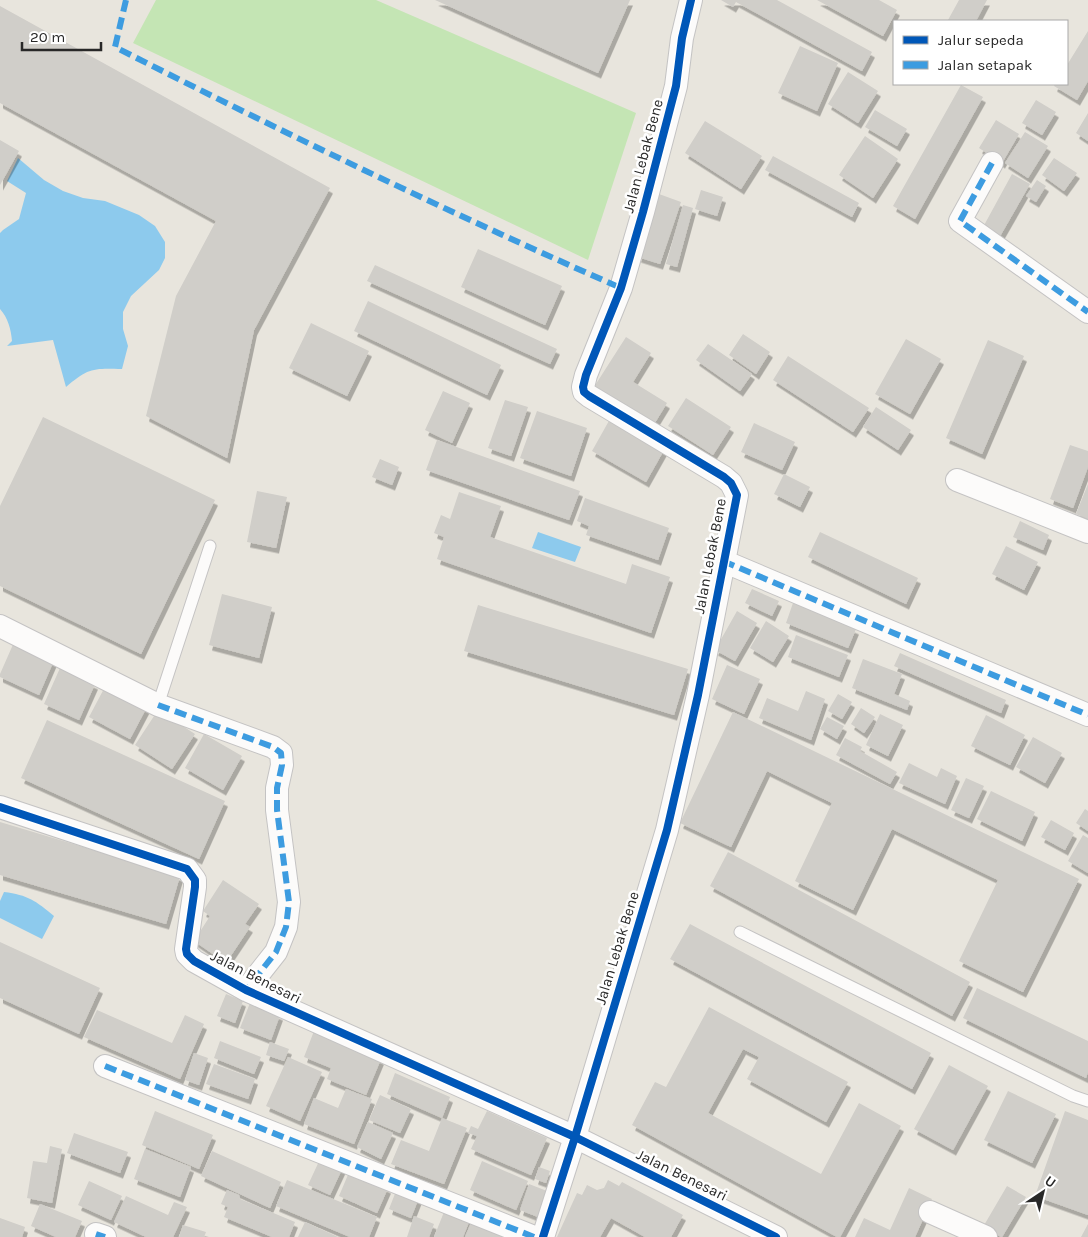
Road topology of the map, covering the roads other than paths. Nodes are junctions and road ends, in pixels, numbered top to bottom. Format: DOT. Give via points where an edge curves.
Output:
graph roads {
  1 [pos="691,0"];
  2 [pos="992,163"];
  3 [pos="1088,312"];
  4 [pos="957,480"];
  5 [pos="1088,532"];
  6 [pos="210,546"];
  7 [pos="723,561"];
  8 [pos="0,626"];
  9 [pos="158,706"];
  10 [pos="1088,715"];
  11 [pos="0,807"];
  12 [pos="740,932"];
  13 [pos="246,990"];
  14 [pos="105,1066"];
  15 [pos="1088,1101"];
  16 [pos="575,1137"];
  17 [pos="930,1212"];
  18 [pos="534,1237"];
  19 [pos="543,1237"];
  20 [pos="776,1237"];
  21 [pos="986,1237"];
  1 -- 7 [label="street, Jalan Lebak Bene" via="676,86 640,221 621,288 583,387 589,396 731,483 737,495"];
  2 -- 3 [label="street" via="960,221"];
  4 -- 5 [label="street"];
  6 -- 9 [label="lane"];
  7 -- 10 [label="street"];
  7 -- 16 [label="street, Jalan Lebak Bene" via="698,695 667,830"];
  8 -- 9 [label="street"];
  9 -- 13 [label="street" via="273,747 281,753 277,810 289,902 286,927 276,952"];
  11 -- 13 [label="street, Jalan Benesari" via="187,869 195,880 187,954"];
  12 -- 15 [label="lane"];
  13 -- 16 [label="street, Jalan Benesari"];
  14 -- 18 [label="street"];
  16 -- 19 [label="street"];
  16 -- 20 [label="street, Jalan Benesari"];
  17 -- 21 [label="street"];
}
